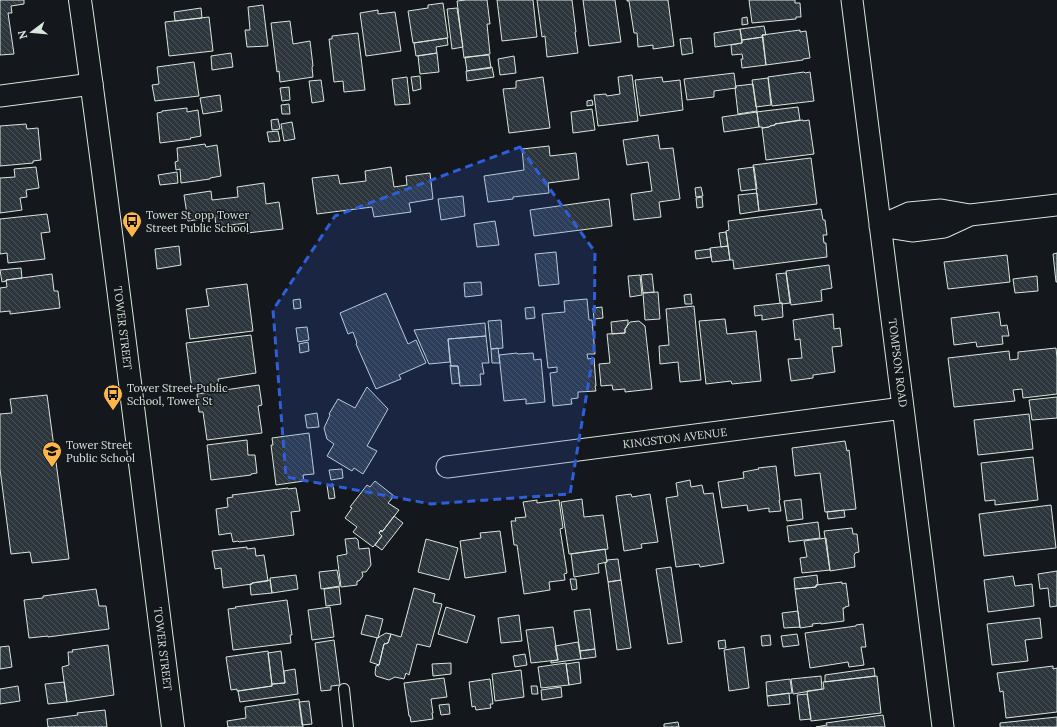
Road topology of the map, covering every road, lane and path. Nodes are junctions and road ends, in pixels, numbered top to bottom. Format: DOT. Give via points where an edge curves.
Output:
graph roads {
  1 [pos="80,0"];
  2 [pos="852,0"];
  3 [pos="92,84"];
  4 [pos="0,96"];
  5 [pos="1057,205"];
  6 [pos="880,226"];
  7 [pos="903,408"];
  8 [pos="448,467"];
  9 [pos="344,689"];
  10 [pos="173,727"];
  11 [pos="348,727"];
  12 [pos="943,727"];
  1 -- 3 [label="main road, TOWER STREET"];
  2 -- 6 [label="street, TOMPSON ROAD"];
  3 -- 4 [label="street"];
  3 -- 10 [label="main road, TOWER STREET"];
  5 -- 6 [label="street" via="970,215 944,227 912,230"];
  6 -- 7 [label="street, TOMPSON ROAD"];
  7 -- 8 [label="street, KINGSTON AVENUE"];
  7 -- 12 [label="street, TOMPSON ROAD"];
  9 -- 11 [label="lane"];
}
